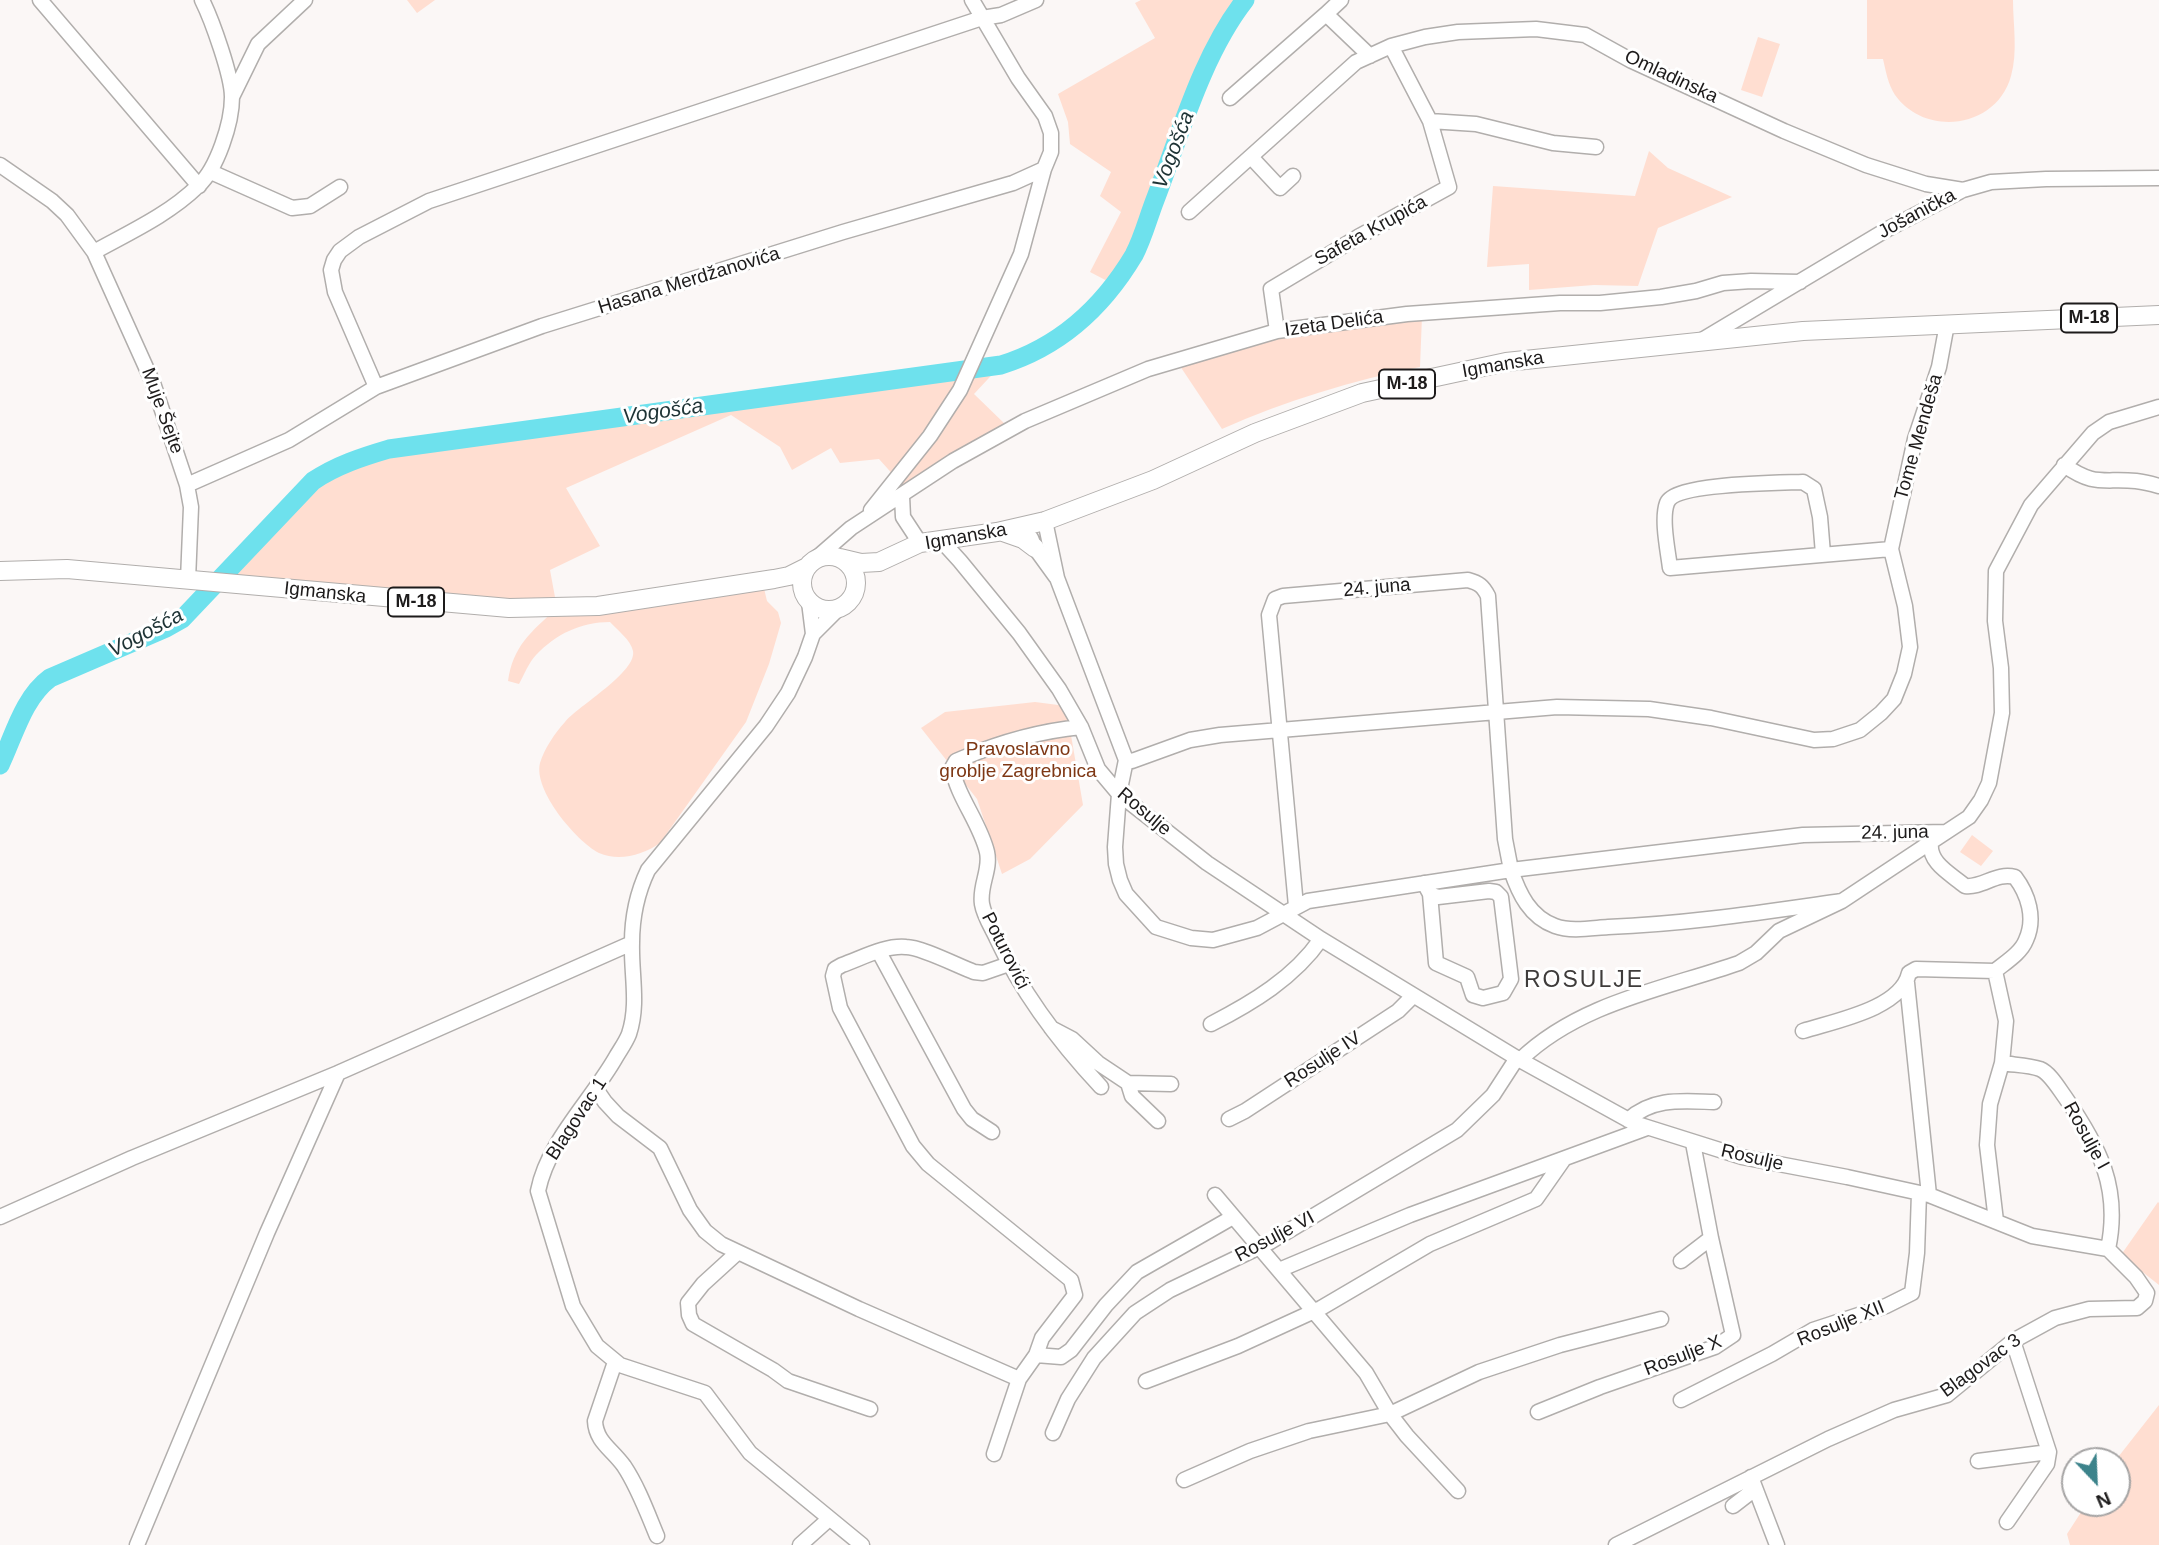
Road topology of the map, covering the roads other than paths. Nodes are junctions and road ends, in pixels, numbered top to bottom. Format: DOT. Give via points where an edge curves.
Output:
graph roads {
  1 [pos="40,0"];
  2 [pos="202,0"];
  3 [pos="305,0"];
  4 [pos="972,0"];
  5 [pos="1035,0"];
  6 [pos="1341,0"];
  7 [pos="1326,14"];
  8 [pos="982,18"];
  9 [pos="1391,46"];
  10 [pos="1370,56"];
  11 [pos="232,97"];
  12 [pos="1230,98"];
  13 [pos="1430,121"];
  14 [pos="1596,147"];
  15 [pos="1251,157"];
  16 [pos="0,165"];
  17 [pos="1044,169"];
  18 [pos="211,172"];
  19 [pos="1293,176"];
  20 [pos="2159,178"];
  21 [pos="199,186"];
  22 [pos="340,187"];
  23 [pos="1963,190"];
  24 [pos="1189,212"];
  25 [pos="94,252"];
  26 [pos="1800,282"];
  27 [pos="2159,315"];
  28 [pos="1947,324"];
  29 [pos="1277,331"];
  30 [pos="1702,340"];
  31 [pos="376,387"];
  32 [pos="2159,407"];
  33 [pos="2064,465"];
  34 [pos="187,485"];
  35 [pos="2159,486"];
  36 [pos="902,496"];
  37 [pos="864,520"];
  38 [pos="1045,522"];
  39 [pos="1027,526"];
  40 [pos="1000,531"];
  41 [pos="839,539"];
  42 [pos="940,539"];
  43 [pos="920,543"];
  44 [pos="1035,548"];
  45 [pos="1891,549"];
  46 [pos="1823,554"];
  47 [pos="839,558"];
  48 [pos="879,562"];
  49 [pos="810,564"];
  50 [pos="0,571"];
  51 [pos="1057,578"];
  52 [pos="774,579"];
  53 [pos="188,580"];
  54 [pos="855,591"];
  55 [pos="806,597"];
  56 [pos="839,608"];
  57 [pos="813,634"];
  58 [pos="1496,712"];
  59 [pos="1081,727"];
  60 [pos="1279,729"];
  61 [pos="1126,760"];
  62 [pos="1119,794"];
  63 [pos="1945,832"];
  64 [pos="1931,842"];
  65 [pos="1511,870"];
  66 [pos="1427,888"];
  67 [pos="1842,901"];
  68 [pos="1296,906"];
  69 [pos="1284,915"];
  70 [pos="1321,939"];
  71 [pos="632,943"];
  72 [pos="879,952"];
  73 [pos="1009,964"];
  74 [pos="1995,971"];
  75 [pos="1907,983"];
  76 [pos="1413,996"];
  77 [pos="1211,1024"];
  78 [pos="1047,1026"];
  79 [pos="1803,1031"];
  80 [pos="1519,1059"];
  81 [pos="2002,1063"];
  82 [pos="338,1073"];
  83 [pos="1128,1083"];
  84 [pos="1171,1084"];
  85 [pos="1101,1087"];
  86 [pos="596,1089"];
  87 [pos="1714,1102"];
  88 [pos="1229,1119"];
  89 [pos="1628,1120"];
  90 [pos="1158,1121"];
  91 [pos="1647,1128"];
  92 [pos="992,1132"];
  93 [pos="1693,1143"];
  94 [pos="1564,1159"];
  95 [pos="1924,1194"];
  96 [pos="1215,1195"];
  97 [pos="0,1217"];
  98 [pos="1233,1217"];
  99 [pos="1996,1222"];
  100 [pos="1711,1238"];
  101 [pos="1258,1248"];
  102 [pos="2108,1249"];
  103 [pos="737,1253"];
  104 [pos="1681,1261"];
  105 [pos="1279,1270"];
  106 [pos="1313,1311"];
  107 [pos="1661,1319"];
  108 [pos="2013,1340"];
  109 [pos="1036,1355"];
  110 [pos="615,1362"];
  111 [pos="1019,1379"];
  112 [pos="1146,1381"];
  113 [pos="1681,1400"];
  114 [pos="870,1409"];
  115 [pos="1538,1412"];
  116 [pos="1390,1413"];
  117 [pos="1053,1433"];
  118 [pos="2049,1452"];
  119 [pos="993,1454"];
  120 [pos="1978,1461"];
  121 [pos="1184,1480"];
  122 [pos="1753,1483"];
  123 [pos="1458,1491"];
  124 [pos="1733,1506"];
  125 [pos="829,1519"];
  126 [pos="2007,1522"];
  127 [pos="657,1536"];
  128 [pos="137,1545"];
  129 [pos="800,1545"];
  130 [pos="862,1545"];
  131 [pos="1616,1545"];
  132 [pos="1777,1545"];
  1 -- 21 [label="street"];
  2 -- 11 [label="street"];
  3 -- 11 [label="street" via="258,44"];
  4 -- 8 [label="street"];
  5 -- 8 [label="street"];
  6 -- 7 [label="street"];
  7 -- 10 [label="street"];
  7 -- 12 [label="street"];
  8 -- 17 [label="street" via="1045,116 1051,152"];
  8 -- 31 [label="street" via="429,201 359,237 334,260 332,281"];
  9 -- 10 [label="street, Omladinska"];
  9 -- 13 [label="street, Safeta Krupića"];
  9 -- 23 [label="street, Omladinska" via="1458,32 1536,29 1585,35 1632,61 1866,165"];
  10 -- 15 [label="street, Omladinska" via="1356,62"];
  11 -- 18 [label="street"];
  13 -- 14 [label="street" via="1476,124 1553,143"];
  13 -- 29 [label="street, Safeta Krupića" via="1449,187 1271,289"];
  15 -- 19 [label="street" via="1280,188"];
  15 -- 24 [label="street, Omladinska"];
  16 -- 25 [label="street, Muje Šejte" via="52,201"];
  17 -- 31 [label="street, Hasana Merdžanovića" via="1013,183 542,326"];
  17 -- 37 [label="street" via="1021,254 960,390"];
  18 -- 21 [label="street"];
  18 -- 22 [label="street" via="292,208 310,206"];
  20 -- 23 [label="street, Jošanička" via="1991,182"];
  21 -- 25 [label="street" via="169,210"];
  23 -- 26 [label="street, Jošanička"];
  25 -- 34 [label="street, Muje Šejte" via="153,383"];
  26 -- 29 [label="street, Izeta Delića" via="1723,283 1661,298 1407,314"];
  26 -- 30 [label="street, Jošanička"];
  27 -- 28 [label="main road, Igmanska / M-18"];
  28 -- 30 [label="main road, Igmanska / M-18"];
  28 -- 45 [label="street, Tome Mendeša" via="1939,367 1914,439"];
  29 -- 36 [label="street, Izeta Delića" via="1148,369 1025,421"];
  30 -- 38 [label="main road, Igmanska / M-18" via="1506,362 1362,393"];
  31 -- 34 [label="street, Hasana Merdžanovića" via="289,440"];
  32 -- 33 [label="street" via="2109,422"];
  33 -- 35 [label="street" via="2098,482"];
  33 -- 63 [label="street" via="2031,505 1996,571 1999,734 1981,800 1969,817"];
  34 -- 53 [label="street, Muje Šejte" via="191,507"];
  36 -- 37 [label="street, Izeta Delića"];
  36 -- 43 [label="street" via="903,517"];
  37 -- 41 [label="street, Izeta Delića"];
  38 -- 39 [label="main road, Igmanska / M-18"];
  38 -- 51 [label="street"];
  39 -- 40 [label="main road, Igmanska / M-18"];
  39 -- 44 [label="street"];
  40 -- 42 [label="main road, Igmanska / M-18"];
  40 -- 44 [label="main road"];
  41 -- 47 [label="street"];
  41 -- 49 [label="street, Izeta Delića"];
  42 -- 43 [label="main road, Igmanska / M-18"];
  42 -- 59 [label="street, Rosulje" via="1018,633"];
  43 -- 48 [label="main road, Igmanska / M-18"];
  44 -- 51 [label="street"];
  45 -- 46 [label="street"];
  45 -- 58 [label="street, Tome Mendeša" via="1910,647 1894,699 1854,733 1814,740 1649,709 1557,707"];
  46 -- 46 [label="street" via="1814,489 1803,482 1692,489 1672,495 1666,505 1670,568"];
  47 -- 48 [label="main road, Igmanska / M-18" via="861,564"];
  47 -- 49 [label="main road, M-18" via="829,556"];
  47 -- 54 [label="main road" via="854,572"];
  48 -- 54 [label="main road, Igmanska / M-18"];
  49 -- 52 [label="main road, Igmanska / M-18"];
  49 -- 55 [label="main road" via="802,583"];
  50 -- 53 [label="main road, Igmanska / M-18" via="67,569"];
  51 -- 61 [label="street"];
  52 -- 53 [label="main road, Igmanska / M-18" via="598,606 521,608"];
  52 -- 55 [label="main road" via="796,586"];
  54 -- 56 [label="main road, M-18"];
  55 -- 56 [label="main road" via="823,610"];
  55 -- 57 [label="street, Blagovac 1"];
  56 -- 57 [label="street"];
  57 -- 71 [label="street, Blagovac 1" via="788,693 766,726 648,870 639,889"];
  58 -- 60 [label="street"];
  58 -- 60 [label="street, 24. juna" via="1488,596 1477,582 1468,580 1275,599 1269,615"];
  58 -- 65 [label="street, 24. juna"];
  59 -- 62 [label="street, Rosulje" via="1098,769"];
  59 -- 73 [label="street, Poturovići" via="1003,743 956,761 952,768 985,846 988,866 983,907"];
  60 -- 61 [label="street" via="1190,740"];
  60 -- 68 [label="street"];
  61 -- 62 [label="street"];
  62 -- 69 [label="street, Rosulje"];
  62 -- 69 [label="street" via="1115,847 1119,880 1156,927 1213,940"];
  63 -- 64 [label="street"];
  63 -- 65 [label="street, 24. juna" via="1803,835"];
  64 -- 67 [label="street"];
  64 -- 74 [label="street" via="1929,850 1936,863 1965,886 2009,875 2025,890 2031,915 2027,939"];
  65 -- 66 [label="street"];
  65 -- 67 [label="street, 24. juna" via="1528,906 1557,927 1657,925"];
  66 -- 66 [label="street" via="1438,897 1489,891 1501,897 1511,979 1503,993 1483,998 1473,995 1467,977 1436,962"];
  66 -- 68 [label="street"];
  67 -- 80 [label="street" via="1779,931 1739,963 1573,1020"];
  68 -- 69 [label="street"];
  69 -- 70 [label="street, Rosulje"];
  70 -- 76 [label="street, Rosulje"];
  70 -- 77 [label="street" via="1270,989"];
  71 -- 82 [label="street"];
  71 -- 86 [label="street, Blagovac 1" via="633,1018 628,1036"];
  72 -- 73 [label="street" via="908,947 983,973"];
  72 -- 92 [label="street" via="964,1109"];
  72 -- 109 [label="street" via="835,969 833,982 840,1008 913,1146 928,1164 1071,1280 1075,1289"];
  73 -- 78 [label="street, Poturovići"];
  74 -- 75 [label="street" via="1916,969 1909,973"];
  74 -- 81 [label="street" via="2007,1021"];
  75 -- 79 [label="street" via="1881,1006"];
  75 -- 95 [label="street"];
  76 -- 80 [label="street, Rosulje"];
  76 -- 88 [label="street, Rosulje IV" via="1398,1011"];
  78 -- 83 [label="street" via="1072,1039"];
  78 -- 85 [label="street, Poturovići"];
  80 -- 89 [label="street, Rosulje"];
  80 -- 101 [label="street, Rosulje VI" via="1493,1095 1457,1130"];
  81 -- 99 [label="street" via="1990,1104 1987,1145"];
  81 -- 102 [label="street, Rosulje I" via="2042,1069 2082,1121 2107,1174 2114,1224"];
  82 -- 97 [label="street"];
  82 -- 128 [label="street"];
  83 -- 84 [label="street"];
  83 -- 90 [label="street" via="1132,1097"];
  86 -- 103 [label="street" via="618,1116 660,1148 705,1231"];
  86 -- 110 [label="street, Blagovac 1" via="552,1153 538,1191 573,1306 597,1346"];
  87 -- 89 [label="street" via="1655,1104"];
  89 -- 91 [label="street, Rosulje"];
  91 -- 93 [label="street, Rosulje"];
  91 -- 94 [label="street"];
  93 -- 95 [label="street, Rosulje"];
  93 -- 100 [label="street, Rosulje X"];
  94 -- 105 [label="street" via="1410,1215"];
  94 -- 106 [label="street" via="1536,1199 1430,1244"];
  95 -- 99 [label="street, Rosulje"];
  95 -- 113 [label="street, Rosulje XII" via="1912,1293 1813,1330"];
  96 -- 98 [label="street"];
  98 -- 101 [label="street"];
  98 -- 109 [label="street" via="1137,1272 1071,1350 1061,1357"];
  99 -- 102 [label="street" via="2032,1236"];
  100 -- 104 [label="street"];
  100 -- 115 [label="street, Rosulje X" via="1733,1335 1715,1347"];
  101 -- 105 [label="street"];
  101 -- 117 [label="street, Rosulje VI" via="1170,1290 1135,1313 1094,1358"];
  102 -- 108 [label="street, Blagovac 3" via="2142,1285 2147,1297 2141,1307 2090,1309 2055,1318"];
  103 -- 111 [label="street"];
  103 -- 114 [label="street" via="688,1303 693,1324 788,1381"];
  105 -- 106 [label="street"];
  106 -- 112 [label="street"];
  106 -- 116 [label="street" via="1366,1373"];
  107 -- 116 [label="street" via="1479,1372"];
  108 -- 118 [label="street"];
  108 -- 122 [label="street, Blagovac 3" via="1947,1395 1894,1410"];
  109 -- 111 [label="street"];
  110 -- 125 [label="street, Blagovac 1" via="705,1393 750,1453"];
  110 -- 127 [label="street" via="595,1429 627,1471"];
  111 -- 119 [label="street"];
  116 -- 121 [label="street" via="1298,1435"];
  116 -- 123 [label="street"];
  118 -- 120 [label="street"];
  118 -- 126 [label="street" via="2047,1464"];
  122 -- 124 [label="street"];
  122 -- 131 [label="street, Blagovac 3"];
  122 -- 132 [label="street"];
  125 -- 129 [label="street"];
  125 -- 130 [label="street, Blagovac 1"];
}
